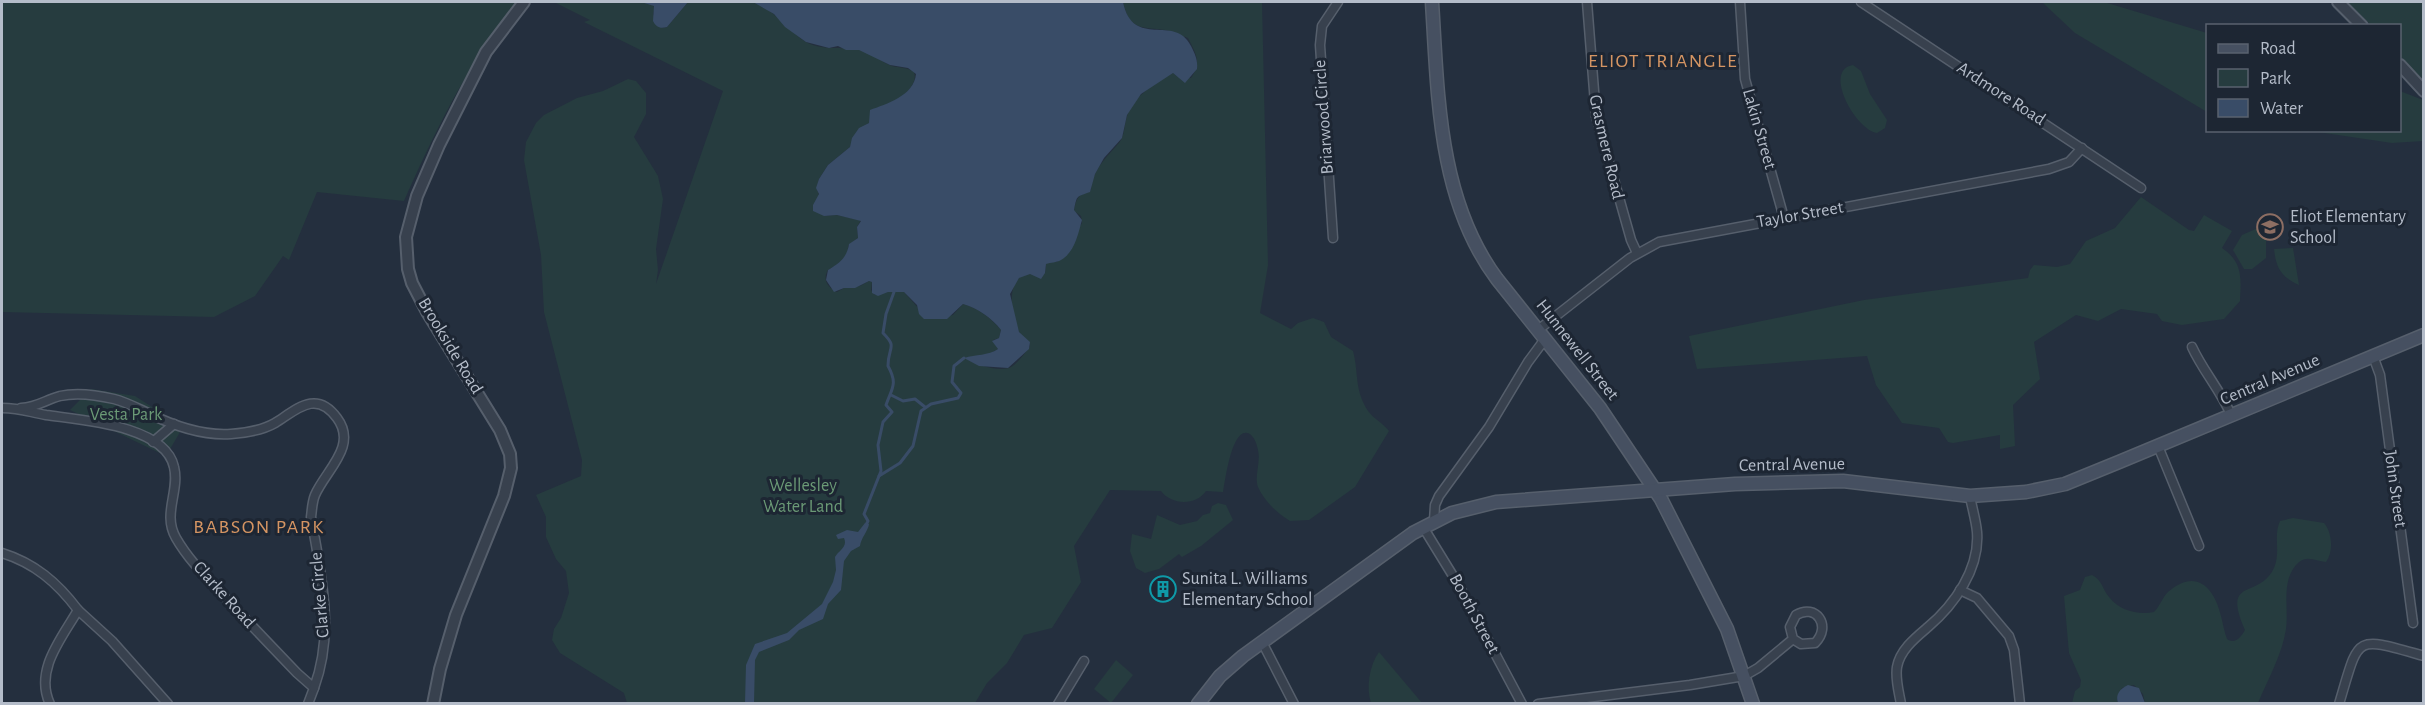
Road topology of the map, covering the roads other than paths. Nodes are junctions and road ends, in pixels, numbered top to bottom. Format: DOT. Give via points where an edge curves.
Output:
graph roads {
  1 [pos="524,2"];
  2 [pos="1338,2"];
  3 [pos="1432,2"];
  4 [pos="1587,2"];
  5 [pos="1740,2"];
  6 [pos="1861,2"];
  7 [pos="2338,2"];
  8 [pos="2360,24"];
  9 [pos="2401,66"];
  10 [pos="2424,91"];
  11 [pos="2082,148"];
  12 [pos="2141,188"];
  13 [pos="1784,218"];
  14 [pos="1333,238"];
  15 [pos="1637,253"];
  16 [pos="1542,335"];
  17 [pos="2424,335"];
  18 [pos="2192,347"];
  19 [pos="2373,356"];
  20 [pos="2,408"];
  21 [pos="21,408"];
  22 [pos="2231,415"];
  23 [pos="174,424"];
  24 [pos="153,442"];
  25 [pos="2158,446"];
  26 [pos="1655,490"];
  27 [pos="1970,496"];
  28 [pos="1429,524"];
  29 [pos="2199,546"];
  30 [pos="2,553"];
  31 [pos="1960,590"];
  32 [pos="78,610"];
  33 [pos="2413,623"];
  34 [pos="1793,639"];
  35 [pos="1262,642"];
  36 [pos="2424,656"];
  37 [pos="1084,661"];
  38 [pos="1744,676"];
  39 [pos="314,688"];
  40 [pos="50,704"];
  41 [pos="168,704"];
  42 [pos="308,704"];
  43 [pos="433,704"];
  44 [pos="1058,704"];
  45 [pos="1198,704"];
  46 [pos="1294,704"];
  47 [pos="1522,704"];
  48 [pos="1538,704"];
  49 [pos="1754,704"];
  50 [pos="1901,704"];
  51 [pos="2020,704"];
  52 [pos="2339,704"];
  1 -- 43 [label="street, Brookside Road" via="486,52 438,145 417,196 406,237 412,283 500,430 511,468 504,496 456,615"];
  2 -- 14 [label="street, Briarwood Circle" via="1324,20 1320,35"];
  3 -- 16 [label="main road, Hunnewell Street" via="1440,122 1456,192 1484,260"];
  4 -- 15 [label="street, Grasmere Road" via="1597,122"];
  5 -- 13 [label="street, Lakin Street" via="1745,79"];
  6 -- 11 [label="street, Ardmore Road"];
  7 -- 8 [label="street"];
  9 -- 10 [label="street"];
  11 -- 12 [label="street, Ardmore Road"];
  11 -- 13 [label="street, Taylor Street" via="2069,162 2049,169"];
  13 -- 15 [label="street, Taylor Street" via="1666,240"];
  15 -- 16 [label="street, Taylor Street"];
  16 -- 26 [label="main road, Hunnewell Street" via="1600,408"];
  16 -- 28 [label="street, Taylor Street" via="1489,427 1440,494"];
  17 -- 19 [label="main road, Central Avenue"];
  18 -- 22 [label="street"];
  19 -- 22 [label="main road, Central Avenue"];
  19 -- 33 [label="street, John Street" via="2380,375"];
  20 -- 21 [label="street, Clarke Road"];
  21 -- 23 [label="street, Clarke Circle" via="42,405 59,396 86,394 128,403"];
  21 -- 24 [label="street, Clarke Road" via="101,422"];
  22 -- 25 [label="main road, Central Avenue"];
  23 -- 24 [label="street"];
  23 -- 39 [label="street, Clarke Circle" via="209,435 232,434 274,424 309,403 319,404 338,418 346,440 315,496 311,517 326,625 325,650"];
  24 -- 39 [label="street, Clarke Road" via="166,451 174,464 177,481 170,501 174,536 205,577"];
  25 -- 27 [label="main road, Central Avenue" via="2065,484 2026,492"];
  25 -- 29 [label="street"];
  26 -- 27 [label="main road, Central Avenue" via="1843,481"];
  26 -- 28 [label="main road, Central Avenue" via="1500,501 1464,509"];
  26 -- 38 [label="main road, Hunnewell Street" via="1716,605"];
  27 -- 31 [label="street" via="1977,546"];
  28 -- 35 [label="main road, Central Avenue"];
  28 -- 47 [label="street, Booth Street"];
  30 -- 32 [label="street" via="41,572"];
  31 -- 50 [label="street" via="1939,618 1902,654 1897,667"];
  31 -- 51 [label="street" via="1977,598 2009,636"];
  32 -- 40 [label="street" via="46,666"];
  32 -- 41 [label="street" via="112,641"];
  34 -- 34 [label="street" via="1801,644 1815,643 1823,629 1817,615 1796,615 1790,627"];
  34 -- 38 [label="street"];
  35 -- 45 [label="main road, Central Avenue" via="1226,671"];
  35 -- 46 [label="street"];
  36 -- 52 [label="street" via="2379,644 2359,647"];
  37 -- 44 [label="street"];
  38 -- 48 [label="street"];
  38 -- 49 [label="main road, Hunnewell Street"];
  39 -- 42 [label="street"];
}
